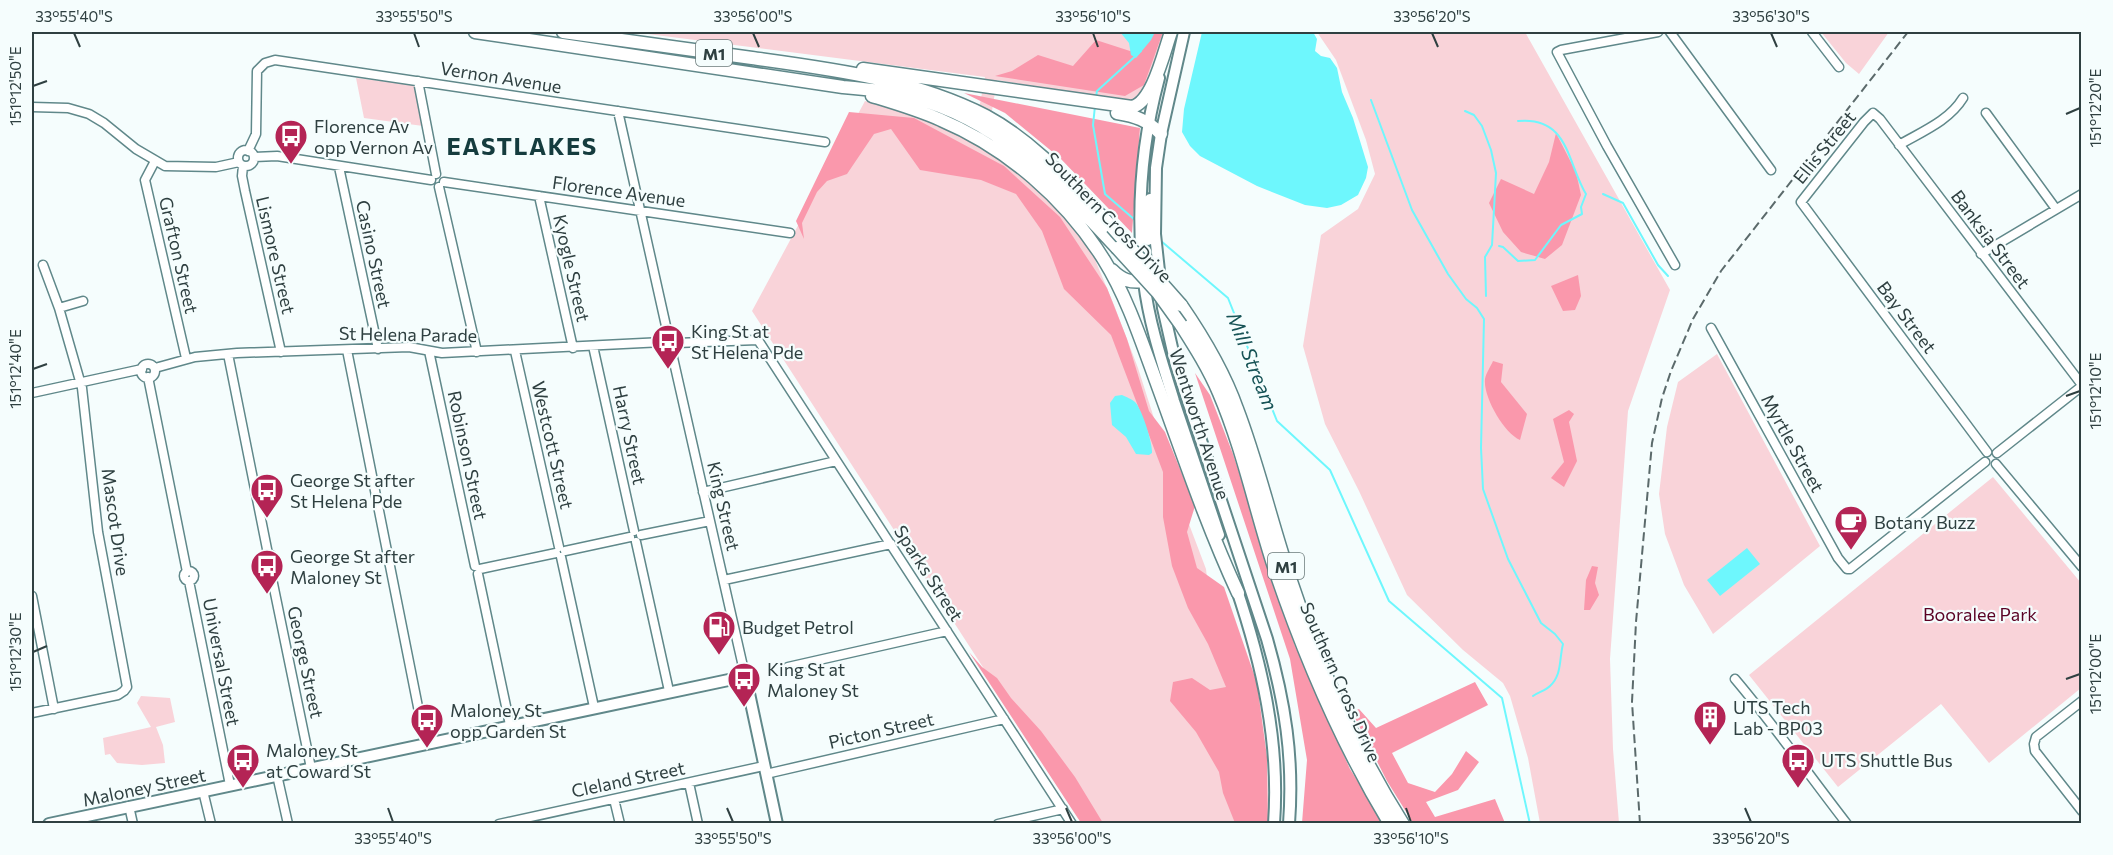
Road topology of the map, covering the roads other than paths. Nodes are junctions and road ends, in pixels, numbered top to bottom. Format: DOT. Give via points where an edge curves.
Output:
graph roads {
  1 [pos="475,32"];
  2 [pos="563,32"];
  3 [pos="1171,32"];
  4 [pos="1184,32"];
  5 [pos="1658,32"];
  6 [pos="1670,32"];
  7 [pos="1812,32"];
  8 [pos="598,43"];
  9 [pos="620,46"];
  10 [pos="808,66"];
  11 [pos="1839,67"];
  12 [pos="418,81"];
  13 [pos="1963,98"];
  14 [pos="32,107"];
  15 [pos="1102,107"];
  16 [pos="618,111"];
  17 [pos="1873,113"];
  18 [pos="1986,113"];
  19 [pos="1149,122"];
  20 [pos="979,126"];
  21 [pos="1161,134"];
  22 [pos="825,142"];
  23 [pos="1899,146"];
  24 [pos="251,154"];
  25 [pos="154,161"];
  26 [pos="241,164"];
  27 [pos="339,166"];
  28 [pos="1771,170"];
  29 [pos="434,177"];
  30 [pos="442,184"];
  31 [pos="2082,194"];
  32 [pos="539,196"];
  33 [pos="1800,202"];
  34 [pos="2056,209"];
  35 [pos="639,210"];
  36 [pos="790,233"];
  37 [pos="1149,234"];
  38 [pos="1982,254"];
  39 [pos="1106,262"];
  40 [pos="43,265"];
  41 [pos="1675,265"];
  42 [pos="1144,281"];
  43 [pos="83,301"];
  44 [pos="59,308"];
  45 [pos="1711,328"];
  46 [pos="666,339"];
  47 [pos="593,346"];
  48 [pos="674,346"];
  49 [pos="573,348"];
  50 [pos="378,349"];
  51 [pos="347,350"];
  52 [pos="429,351"];
  53 [pos="515,351"];
  54 [pos="281,352"];
  55 [pos="477,352"];
  56 [pos="228,354"];
  57 [pos="186,358"];
  58 [pos="154,368"];
  59 [pos="142,369"];
  60 [pos="148,377"];
  61 [pos="81,382"];
  62 [pos="2082,386"];
  63 [pos="32,393"];
  64 [pos="1987,452"];
  65 [pos="1997,453"];
  66 [pos="836,461"];
  67 [pos="1985,462"];
  68 [pos="1996,464"];
  69 [pos="704,492"];
  70 [pos="710,521"];
  71 [pos="635,536"];
  72 [pos="891,544"];
  73 [pos="560,552"];
  74 [pos="2082,567"];
  75 [pos="478,570"];
  76 [pos="724,580"];
  77 [pos="1238,592"];
  78 [pos="32,596"];
  79 [pos="947,631"];
  80 [pos="35,633"];
  81 [pos="788,667"];
  82 [pos="743,678"];
  83 [pos="1735,678"];
  84 [pos="669,691"];
  85 [pos="2082,701"];
  86 [pos="594,708"];
  87 [pos="54,709"];
  88 [pos="32,713"];
  89 [pos="1004,719"];
  90 [pos="510,725"];
  91 [pos="425,742"];
  92 [pos="311,768"];
  93 [pos="765,770"];
  94 [pos="277,775"];
  95 [pos="689,783"];
  96 [pos="230,785"];
  97 [pos="204,791"];
  98 [pos="614,799"];
  99 [pos="129,806"];
  100 [pos="1063,809"];
  101 [pos="2082,811"];
  102 [pos="540,819"];
  103 [pos="51,823"];
  104 [pos="133,824"];
  105 [pos="211,824"];
  106 [pos="288,824"];
  107 [pos="499,824"];
  108 [pos="620,824"];
  109 [pos="698,824"];
  110 [pos="777,824"];
  111 [pos="998,824"];
  112 [pos="1072,824"];
  113 [pos="1274,824"];
  114 [pos="1289,824"];
  115 [pos="1390,824"];
  116 [pos="1402,824"];
  117 [pos="1846,824"];
  1 -- 8 [label="highway, Southern Cross Drive / M1"];
  2 -- 8 [label="highway, Southern Cross Drive / M1"];
  3 -- 15 [label="highway" via="1145,99 1137,106"];
  3 -- 19 [label="main road, Wentworth Avenue"];
  4 -- 21 [label="main road"];
  5 -- 41 [label="street" via="1557,51"];
  6 -- 28 [label="street"];
  7 -- 11 [label="street"];
  8 -- 9 [label="highway, Southern Cross Drive / M1"];
  9 -- 10 [label="highway, Southern Cross Drive / M1"];
  9 -- 20 [label="highway, Southern Cross Drive / M1" via="843,87"];
  10 -- 15 [label="highway" via="874,70 984,85"];
  10 -- 20 [label="highway, Southern Cross Drive / M1" via="923,90"];
  12 -- 16 [label="street, Vernon Avenue"];
  12 -- 24 [label="street, Vernon Avenue" via="286,61 265,63 256,76 256,134"];
  12 -- 29 [label="street"];
  13 -- 23 [label="street" via="1957,108 1937,123"];
  14 -- 25 [label="street" via="68,108 89,114"];
  15 -- 19 [label="highway"];
  16 -- 22 [label="street, Vernon Avenue"];
  16 -- 35 [label="street"];
  17 -- 23 [label="street, Banksia Street"];
  17 -- 33 [label="street, Ellis Street"];
  18 -- 34 [label="street"];
  19 -- 21 [label="highway"];
  19 -- 37 [label="main road, Wentworth Avenue" via="1140,219"];
  20 -- 39 [label="highway" via="1069,214"];
  20 -- 115 [label="highway, Southern Cross Drive / M1, bridge" via="1027,157 1054,181 1158,293 1181,325 1214,383 1233,430 1303,649"];
  20 -- 116 [label="highway, Southern Cross Drive / M1, bridge" via="1035,150 1112,227 1181,305 1209,348 1237,408 1324,672"];
  21 -- 37 [label="main road" via="1155,188 1148,205"];
  23 -- 38 [label="street, Banksia Street"];
  24 -- 26 [label="street" via="251,164"];
  24 -- 26 [label="street" via="239,154"];
  24 -- 27 [label="street"];
  25 -- 26 [label="street" via="169,166"];
  25 -- 57 [label="street, Grafton Street" via="145,180"];
  26 -- 54 [label="street, Lismore Street"];
  27 -- 29 [label="street"];
  27 -- 50 [label="street, Casino Street"];
  29 -- 30 [label="street" via="442,176"];
  30 -- 32 [label="street, Florence Avenue"];
  30 -- 55 [label="street"];
  31 -- 34 [label="street"];
  32 -- 35 [label="street, Florence Avenue"];
  32 -- 49 [label="street, Kyogle Street"];
  33 -- 64 [label="street, Bay Street"];
  34 -- 38 [label="street"];
  35 -- 36 [label="street, Florence Avenue"];
  35 -- 46 [label="street"];
  37 -- 42 [label="main road, Wentworth Avenue"];
  37 -- 114 [label="main road, Wentworth Avenue" via="1168,336 1278,679 1290,756"];
  38 -- 62 [label="street, Banksia Street"];
  39 -- 42 [label="highway" via="1123,279"];
  39 -- 77 [label="highway" via="1141,339 1217,546"];
  40 -- 44 [label="street, Mascot Drive"];
  42 -- 77 [label="main road, Wentworth Avenue" via="1163,365"];
  43 -- 44 [label="street"];
  44 -- 61 [label="street, Mascot Drive"];
  45 -- 67 [label="street, Myrtle Street" via="1844,567 1850,568"];
  46 -- 47 [label="street, St Helena Parade"];
  46 -- 48 [label="street" via="666,348"];
  47 -- 49 [label="street, St Helena Parade"];
  47 -- 71 [label="street, Harry Street"];
  48 -- 66 [label="street, Sparks Street" via="758,340"];
  48 -- 69 [label="street, King Street"];
  49 -- 53 [label="street, St Helena Parade"];
  50 -- 51 [label="street, St Helena Parade"];
  50 -- 52 [label="street, St Helena Parade" via="409,347"];
  51 -- 54 [label="street, St Helena Parade"];
  51 -- 91 [label="street"];
  52 -- 55 [label="street, St Helena Parade"];
  52 -- 75 [label="street, Robinson Street"];
  53 -- 55 [label="street, St Helena Parade"];
  53 -- 73 [label="street, Westcott Street"];
  54 -- 56 [label="street, St Helena Parade"];
  56 -- 57 [label="street, St Helena Parade"];
  56 -- 92 [label="street, George Street" via="268,554 273,557 269,564"];
  57 -- 58 [label="street, St Helena Parade"];
  58 -- 59 [label="street" via="148,364"];
  58 -- 60 [label="street" via="154,375"];
  59 -- 60 [label="street"];
  59 -- 61 [label="street"];
  60 -- 96 [label="street, Universal Street"];
  61 -- 63 [label="street"];
  61 -- 87 [label="street, Mascot Drive" via="99,539 127,687 118,695"];
  62 -- 65 [label="street"];
  64 -- 65 [label="street"];
  64 -- 67 [label="street"];
  65 -- 68 [label="street"];
  66 -- 69 [label="street"];
  66 -- 72 [label="street, Sparks Street"];
  67 -- 68 [label="street"];
  68 -- 74 [label="street"];
  69 -- 70 [label="street, King Street"];
  70 -- 71 [label="street"];
  70 -- 76 [label="street, King Street"];
  71 -- 73 [label="street"];
  71 -- 84 [label="street, Harry Street"];
  72 -- 76 [label="street"];
  72 -- 79 [label="street, Sparks Street"];
  73 -- 75 [label="street"];
  73 -- 86 [label="street, Westcott Street"];
  75 -- 90 [label="street, Robinson Street"];
  76 -- 82 [label="street, King Street"];
  77 -- 113 [label="main road, Wentworth Avenue" via="1269,712 1275,768"];
  78 -- 80 [label="street"];
  79 -- 81 [label="street"];
  79 -- 89 [label="street, Sparks Street"];
  80 -- 87 [label="street"];
  82 -- 84 [label="main road, Maloney Street"];
  82 -- 93 [label="main road, King Street"];
  83 -- 117 [label="street"];
  84 -- 86 [label="main road, Maloney Street"];
  85 -- 101 [label="street" via="2036,737 2034,744 2035,751"];
  86 -- 90 [label="main road, Maloney Street"];
  87 -- 88 [label="street, Mascot Drive"];
  89 -- 93 [label="street, Picton Street"];
  89 -- 100 [label="street, Sparks Street"];
  90 -- 91 [label="main road, Maloney Street"];
  91 -- 92 [label="main road, Maloney Street"];
  92 -- 94 [label="main road, Maloney Street"];
  93 -- 95 [label="street, Cleland Street"];
  93 -- 110 [label="main road, King Street"];
  94 -- 96 [label="main road, Maloney Street"];
  94 -- 106 [label="street"];
  95 -- 98 [label="street, Cleland Street"];
  95 -- 109 [label="street"];
  96 -- 97 [label="main road, Maloney Street"];
  97 -- 99 [label="main road, Maloney Street"];
  97 -- 105 [label="street"];
  98 -- 102 [label="street, Cleland Street"];
  98 -- 108 [label="street"];
  99 -- 103 [label="main road, Maloney Street"];
  99 -- 104 [label="street"];
  100 -- 111 [label="street"];
  100 -- 112 [label="street, Sparks Street"];
  102 -- 107 [label="street, Cleland Street"];
}
